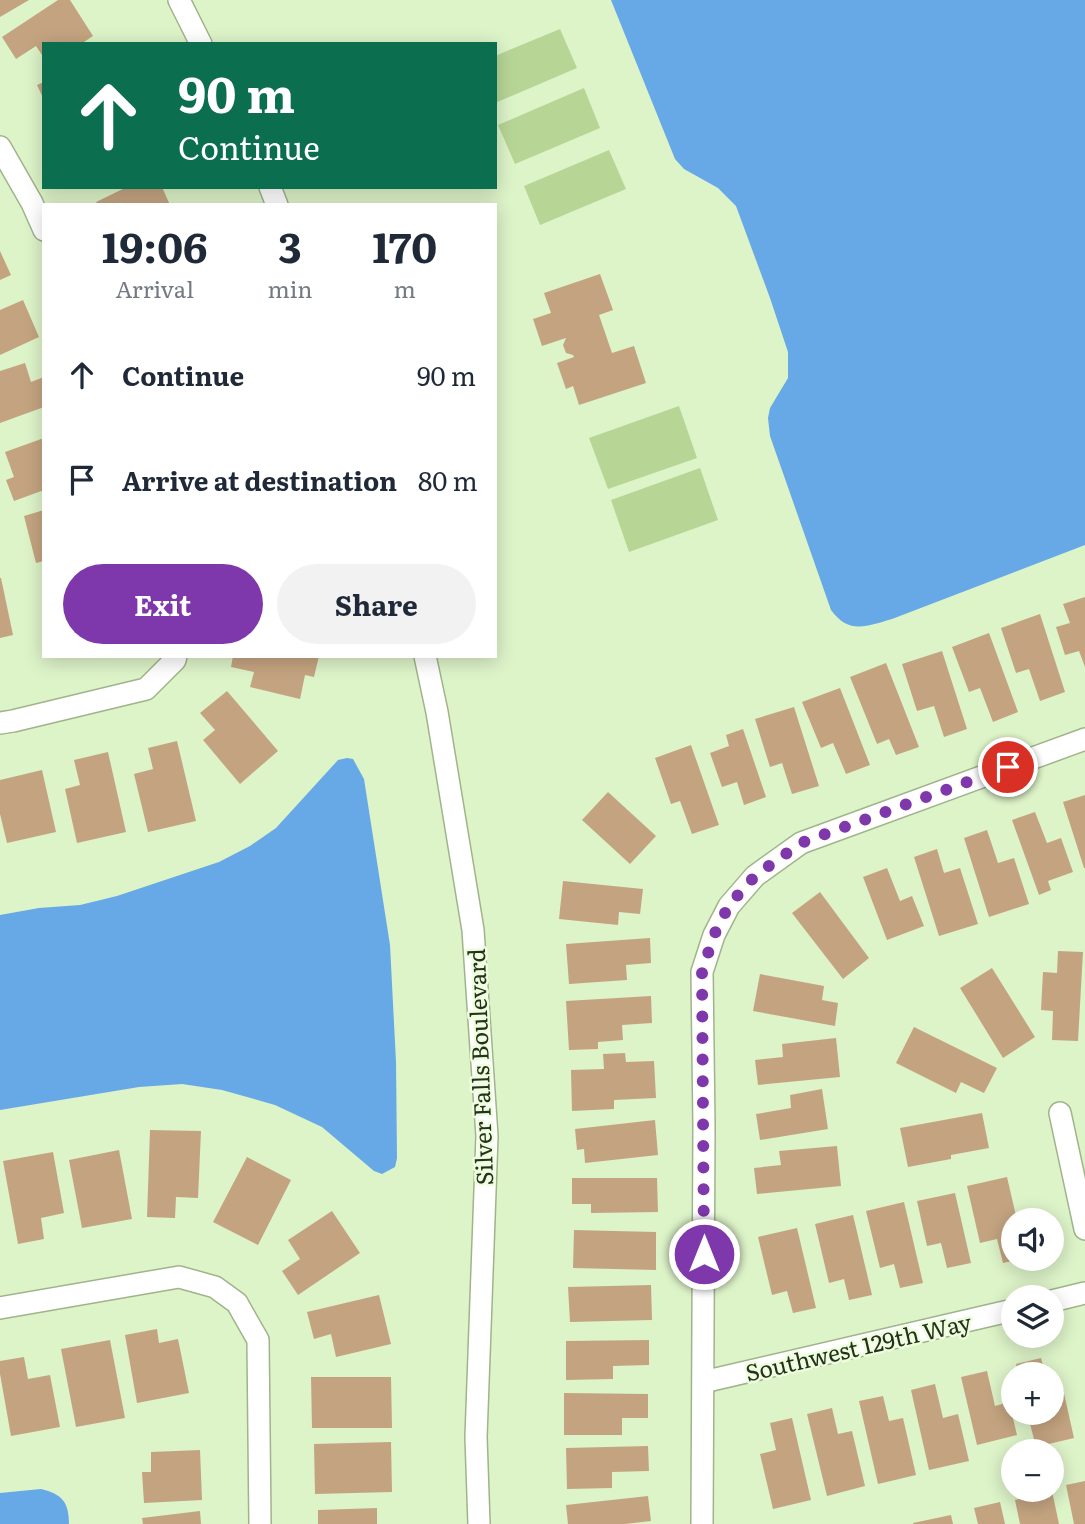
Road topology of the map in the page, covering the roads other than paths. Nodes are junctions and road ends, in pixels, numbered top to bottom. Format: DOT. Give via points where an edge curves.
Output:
graph roads {
  1 [pos="179,0"];
  2 [pos="200,42"];
  3 [pos="0,148"];
  4 [pos="42,226"];
  5 [pos="176,658"];
  6 [pos="425,658"];
  7 [pos="0,723"];
  8 [pos="1085,739"];
  9 [pos="1060,1113"];
  10 [pos="1085,1229"];
  11 [pos="1085,1293"];
  12 [pos="1064,1298"];
  13 [pos="0,1308"];
  14 [pos="1001,1313"];
  15 [pos="703,1382"];
  16 [pos="260,1524"];
  17 [pos="479,1524"];
  18 [pos="702,1524"];
  1 -- 2 [label="street"];
  3 -- 4 [label="street"];
  5 -- 7 [label="street" via="146,689"];
  6 -- 17 [label="street, Silver Falls Boulevard" via="473,930 487,1136 476,1437"];
  8 -- 15 [label="street" via="801,843 755,876 729,905 702,972"];
  9 -- 10 [label="street"];
  11 -- 12 [label="street"];
  13 -- 16 [label="street" via="179,1277 215,1287 237,1303 258,1340"];
  14 -- 15 [label="street, Southwest 129th Way"];
  15 -- 18 [label="street"];
}
